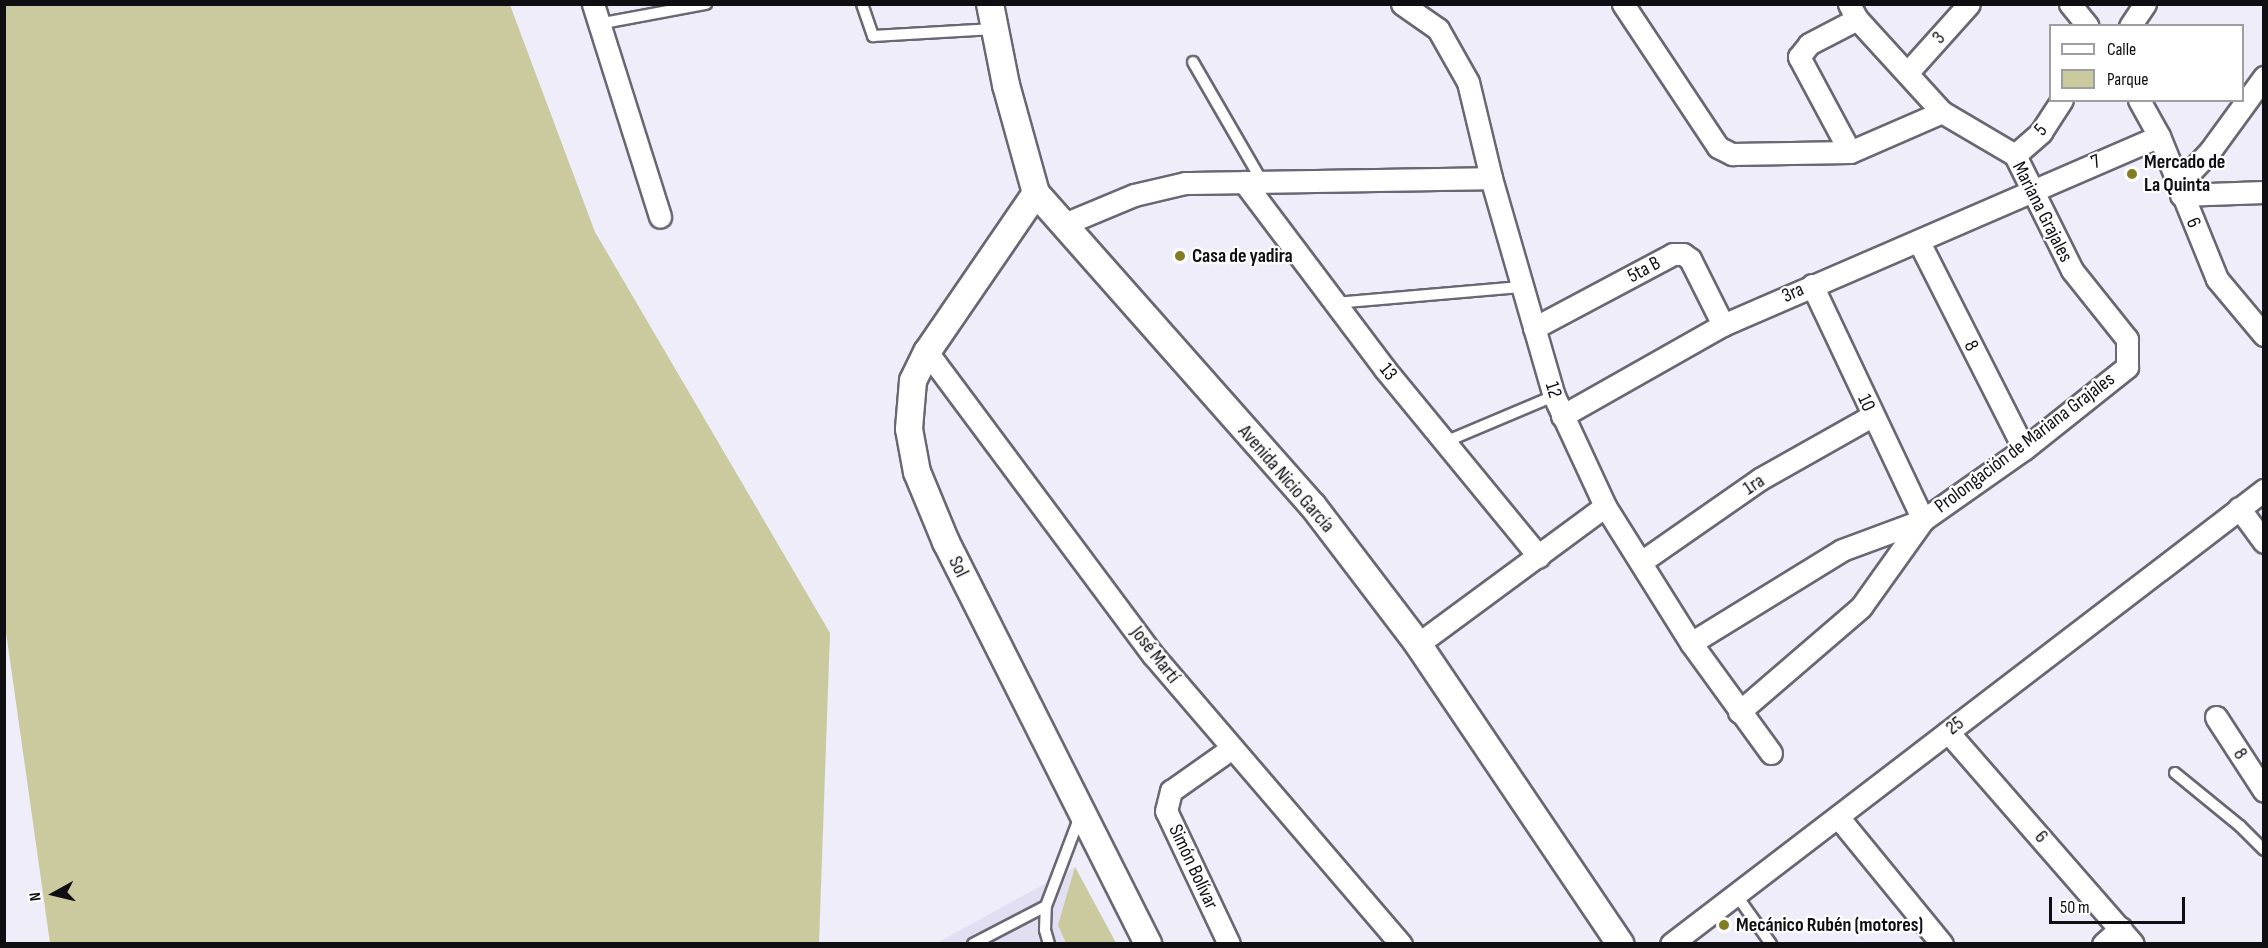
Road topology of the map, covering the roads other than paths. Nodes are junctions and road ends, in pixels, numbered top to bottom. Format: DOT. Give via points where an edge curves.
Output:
graph roads {
  1 [pos="706,4"];
  2 [pos="862,4"];
  3 [pos="990,4"];
  4 [pos="1623,4"];
  5 [pos="1969,4"];
  6 [pos="2070,4"];
  7 [pos="2145,4"];
  8 [pos="1409,7"];
  9 [pos="1853,12"];
  10 [pos="595,14"];
  11 [pos="2086,24"];
  12 [pos="2131,24"];
  13 [pos="995,29"];
  14 [pos="1193,63"];
  15 [pos="1908,72"];
  16 [pos="2264,77"];
  17 [pos="2061,102"];
  18 [pos="2140,102"];
  19 [pos="1942,112"];
  20 [pos="2159,136"];
  21 [pos="1850,152"];
  22 [pos="2015,155"];
  23 [pos="1491,178"];
  24 [pos="1253,181"];
  25 [pos="2034,189"];
  26 [pos="2180,190"];
  27 [pos="2264,192"];
  28 [pos="1036,193"];
  29 [pos="660,217"];
  30 [pos="1062,225"];
  31 [pos="1919,242"];
  32 [pos="1812,285"];
  33 [pos="1521,287"];
  34 [pos="1334,303"];
  35 [pos="1723,325"];
  36 [pos="1534,328"];
  37 [pos="2264,335"];
  38 [pos="927,352"];
  39 [pos="2127,367"];
  40 [pos="1554,396"];
  41 [pos="1562,416"];
  42 [pos="1872,416"];
  43 [pos="1445,442"];
  44 [pos="2024,449"];
  45 [pos="2264,490"];
  46 [pos="1605,506"];
  47 [pos="2239,508"];
  48 [pos="1923,520"];
  49 [pos="2264,542"];
  50 [pos="1539,557"];
  51 [pos="1641,562"];
  52 [pos="1691,643"];
  53 [pos="1418,644"];
  54 [pos="1739,712"];
  55 [pos="2216,717"];
  56 [pos="1948,732"];
  57 [pos="1232,748"];
  58 [pos="1771,753"];
  59 [pos="2175,773"];
  60 [pos="2264,791"];
  61 [pos="1081,812"];
  62 [pos="1838,818"];
  63 [pos="2264,850"];
  64 [pos="1737,896"];
  65 [pos="1046,906"];
  66 [pos="2127,936"];
  67 [pos="973,944"];
  68 [pos="1049,944"];
  69 [pos="1148,944"];
  70 [pos="1229,944"];
  71 [pos="1401,944"];
  72 [pos="1620,944"];
  73 [pos="1671,944"];
  74 [pos="1771,944"];
  75 [pos="1941,944"];
  76 [pos="2103,944"];
  1 -- 10 [label="lane"];
  2 -- 13 [label="lane" via="873,36"];
  3 -- 13 [label="street, Avenida Nicio García"];
  4 -- 21 [label="street" via="1718,147 1746,157"];
  5 -- 15 [label="street, 3"];
  6 -- 11 [label="street"];
  7 -- 12 [label="street"];
  8 -- 23 [label="street, 12" via="1438,29 1468,82"];
  9 -- 15 [label="street, Mariana Grajales"];
  9 -- 21 [label="street" via="1799,57"];
  10 -- 29 [label="street"];
  13 -- 28 [label="street, Avenida Nicio García"];
  14 -- 24 [label="lane"];
  15 -- 19 [label="street, Mariana Grajales"];
  16 -- 26 [label="street"];
  17 -- 22 [label="street, 5" via="2041,132"];
  18 -- 20 [label="street, 6"];
  19 -- 21 [label="street"];
  19 -- 22 [label="street, Mariana Grajales"];
  20 -- 25 [label="street, 7"];
  20 -- 26 [label="street, 6"];
  22 -- 25 [label="street, Mariana Grajales"];
  23 -- 24 [label="street"];
  23 -- 33 [label="street, 12"];
  24 -- 30 [label="street" via="1185,183 1134,195"];
  24 -- 34 [label="street, 13"];
  25 -- 31 [label="street, 3ra"];
  25 -- 39 [label="street, Mariana Grajales" via="2072,270 2127,339"];
  26 -- 27 [label="street"];
  26 -- 37 [label="street, 6" via="2217,279"];
  28 -- 30 [label="street, Avenida Nicio García"];
  28 -- 38 [label="street, Sol"];
  30 -- 53 [label="street, Avenida Nicio García" via="1313,506"];
  31 -- 32 [label="street, 3ra"];
  31 -- 44 [label="street, 8"];
  32 -- 35 [label="street, 3ra"];
  32 -- 42 [label="street, 10"];
  33 -- 34 [label="lane"];
  33 -- 36 [label="street, 12"];
  34 -- 43 [label="street, 13"];
  35 -- 36 [label="street, 5ta B" via="1690,259 1673,254"];
  35 -- 41 [label="street, 3ra"];
  36 -- 40 [label="street, 12"];
  38 -- 57 [label="street, José Martí" via="1153,655"];
  38 -- 61 [label="street, Sol" via="913,381 909,429 917,472 956,563"];
  39 -- 44 [label="street, Prolongación de Mariana Grajales"];
  40 -- 41 [label="street, 12"];
  40 -- 43 [label="lane"];
  41 -- 46 [label="street, 12"];
  42 -- 48 [label="street, 10"];
  42 -- 51 [label="street, 1ra" via="1760,479"];
  43 -- 50 [label="street, 13"];
  44 -- 48 [label="street, Prolongación de Mariana Grajales"];
  45 -- 47 [label="street"];
  46 -- 50 [label="street"];
  46 -- 51 [label="street, 12"];
  47 -- 49 [label="street"];
  47 -- 56 [label="street, 25"];
  48 -- 52 [label="street" via="1842,550"];
  48 -- 54 [label="street" via="1862,607"];
  50 -- 53 [label="street"];
  51 -- 52 [label="street, 12"];
  52 -- 54 [label="street, 12"];
  53 -- 72 [label="street, Avenida Nicio García"];
  54 -- 58 [label="street, 12"];
  55 -- 60 [label="street, 8"];
  56 -- 62 [label="street, 25"];
  56 -- 66 [label="street, 6"];
  57 -- 70 [label="street, Simón Bolívar" via="1171,791 1166,811"];
  57 -- 71 [label="street, José Martí"];
  59 -- 63 [label="lane"];
  61 -- 65 [label="lane"];
  61 -- 69 [label="street, Sol"];
  62 -- 64 [label="street, 25"];
  62 -- 75 [label="street"];
  64 -- 73 [label="street, 25"];
  64 -- 74 [label="lane"];
  65 -- 67 [label="lane"];
  65 -- 68 [label="lane"];
  66 -- 76 [label="street"];
}
